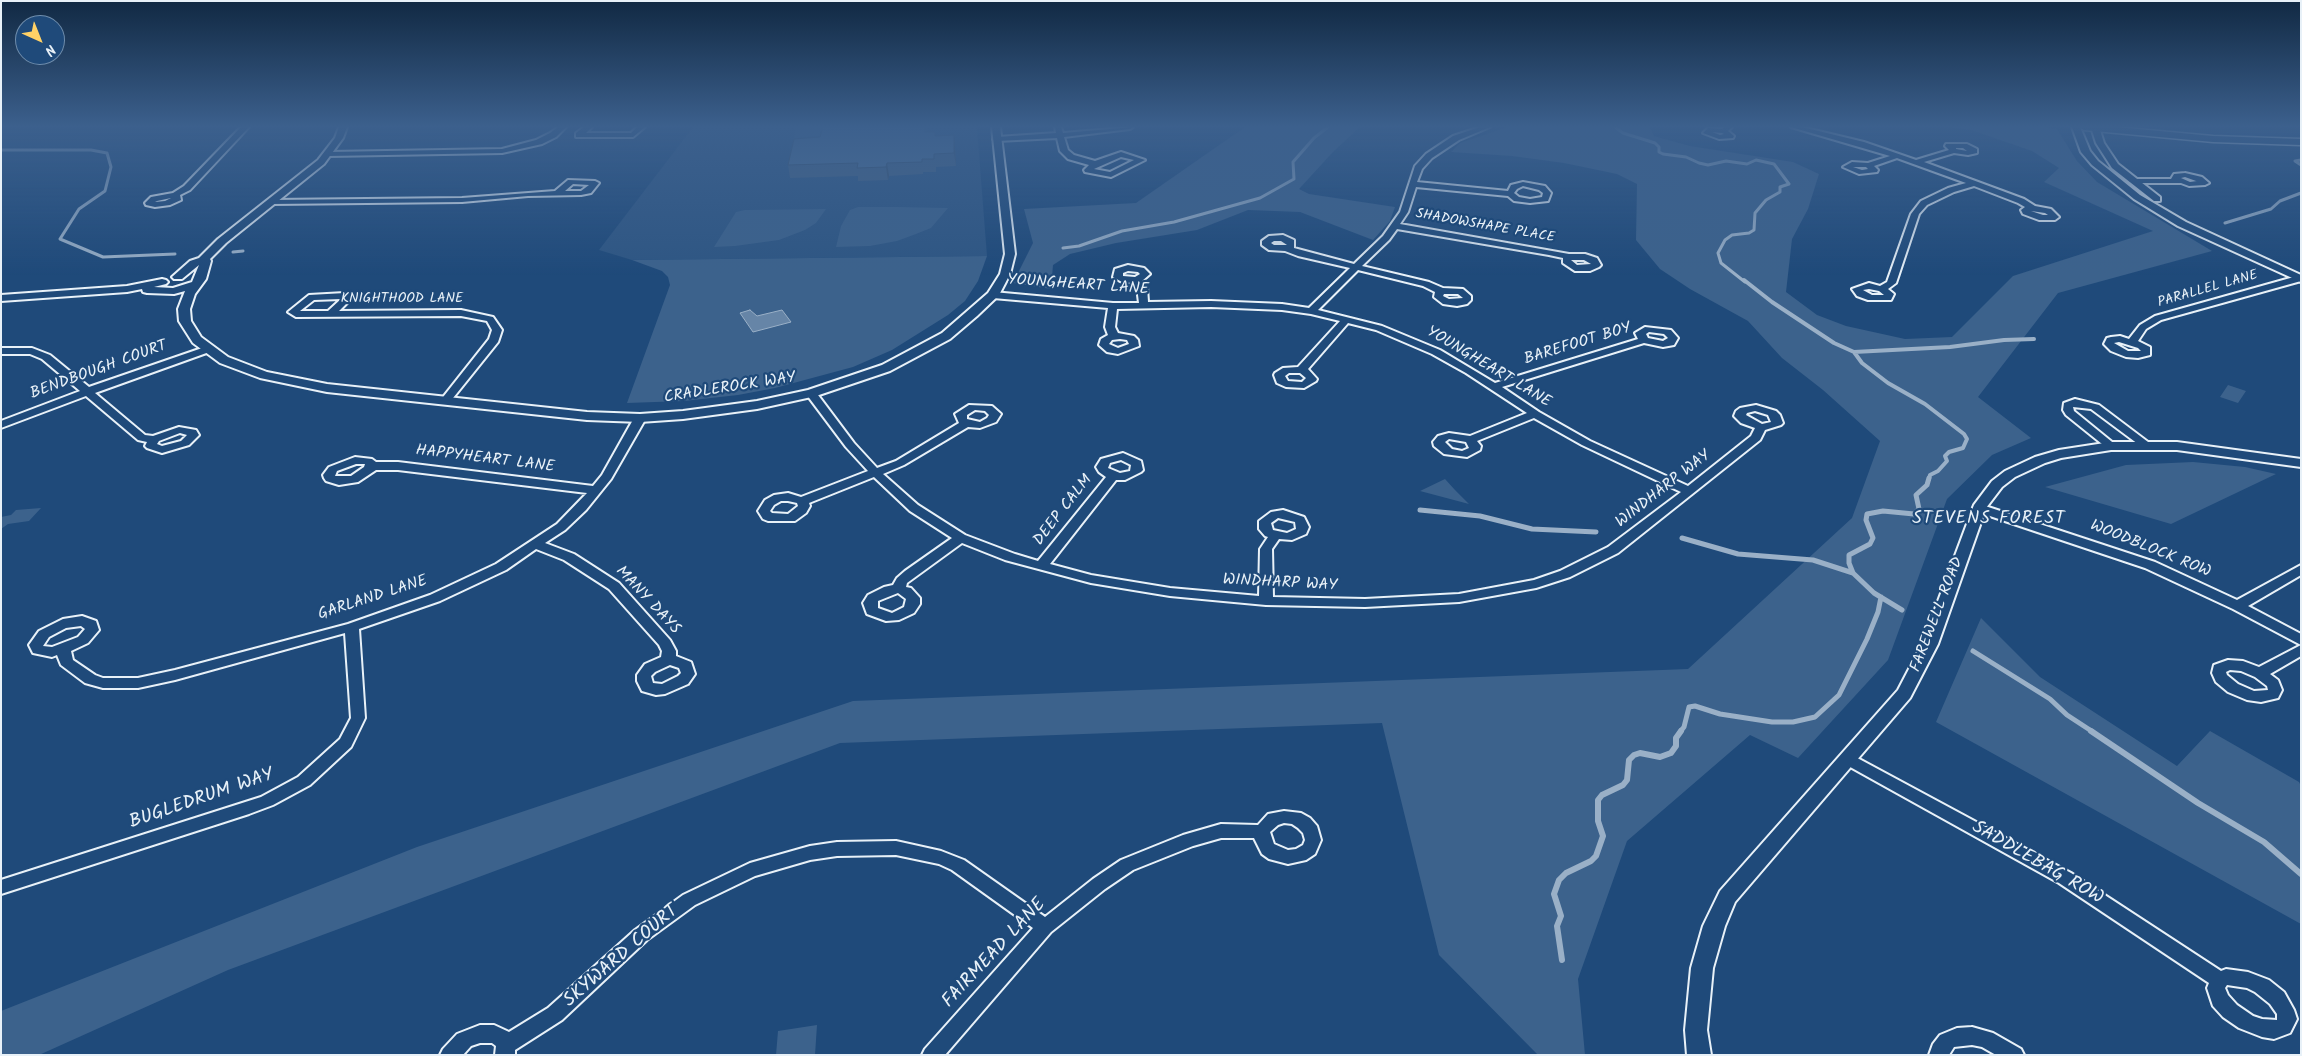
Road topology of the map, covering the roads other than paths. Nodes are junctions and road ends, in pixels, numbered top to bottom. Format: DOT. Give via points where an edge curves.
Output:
graph roads {
  1 [pos="199,176"];
  2 [pos="304,176"];
  3 [pos="1001,176"];
  4 [pos="1416,176"];
  5 [pos="1953,176"];
  6 [pos="2110,176"];
  7 [pos="2127,176"];
  8 [pos="2132,181"];
  9 [pos="2180,181"];
  10 [pos="1414,184"];
  11 [pos="1973,184"];
  12 [pos="558,193"];
  13 [pos="1510,194"];
  14 [pos="175,196"];
  15 [pos="271,202"];
  16 [pos="2032,208"];
  17 [pos="1395,226"];
  18 [pos="1286,248"];
  19 [pos="1569,257"];
  20 [pos="203,260"];
  21 [pos="1356,268"];
  22 [pos="178,277"];
  23 [pos="2300,277"];
  24 [pos="1137,280"];
  25 [pos="198,281"];
  26 [pos="163,288"];
  27 [pos="1882,289"];
  28 [pos="1442,291"];
  29 [pos="993,295"];
  30 [pos="1,298"];
  31 [pos="1114,306"];
  32 [pos="1144,306"];
  33 [pos="184,310"];
  34 [pos="1311,310"];
  35 [pos="331,314"];
  36 [pos="1347,320"];
  37 [pos="1114,336"];
  38 [pos="1644,340"];
  39 [pos="2132,342"];
  40 [pos="208,349"];
  41 [pos="1,351"];
  42 [pos="1300,370"];
  43 [pos="1492,387"];
  44 [pos="86,392"];
  45 [pos="810,393"];
  46 [pos="445,400"];
  47 [pos="1535,414"];
  48 [pos="640,418"];
  49 [pos="966,423"];
  50 [pos="1,425"];
  51 [pos="1761,427"];
  52 [pos="154,439"];
  53 [pos="1470,440"];
  54 [pos="2146,445"];
  55 [pos="2111,446"];
  56 [pos="2301,463"];
  57 [pos="372,466"];
  58 [pos="876,473"];
  59 [pos="1113,476"];
  60 [pos="595,490"];
  61 [pos="1688,491"];
  62 [pos="802,501"];
  63 [pos="1979,508"];
  64 [pos="1275,536"];
  65 [pos="961,538"];
  66 [pos="537,545"];
  67 [pos="1041,566"];
  68 [pos="2301,568"];
  69 [pos="898,589"];
  70 [pos="1266,601"];
  71 [pos="2238,606"];
  72 [pos="352,627"];
  73 [pos="2301,640"];
  74 [pos="63,649"];
  75 [pos="2301,650"];
  76 [pos="668,660"];
  77 [pos="2260,674"];
  78 [pos="1848,759"];
  79 [pos="1262,832"];
  80 [pos="1,887"];
  81 [pos="1045,927"];
  82 [pos="2219,980"];
  83 [pos="506,1050"];
  84 [pos="450,1055"];
  85 [pos="932,1055"];
  86 [pos="1699,1055"];
  87 [pos="1939,1055"];
  88 [pos="2014,1055"];
  1 -- 14 [label="street"];
  2 -- 15 [label="street"];
  3 -- 29 [label="street, CRADLEROCK WAY" via="1010,254 1005,274"];
  4 -- 10 [label="street"];
  5 -- 11 [label="street"];
  6 -- 23 [label="street" via="2137,198 2190,228"];
  7 -- 8 [label="street"];
  8 -- 9 [label="street"];
  8 -- 23 [label="street" via="2174,210"];
  10 -- 13 [label="street"];
  10 -- 17 [label="street"];
  11 -- 16 [label="street"];
  11 -- 27 [label="street" via="1924,203 1915,214 1891,282"];
  12 -- 15 [label="street" via="442,201"];
  15 -- 20 [label="street"];
  17 -- 19 [label="street, SHADOWSHAPE PLACE"];
  17 -- 21 [label="street"];
  18 -- 21 [label="street"];
  20 -- 22 [label="street" via="194,263"];
  20 -- 25 [label="street" via="206,262"];
  21 -- 28 [label="street" via="1426,284"];
  21 -- 34 [label="street"];
  22 -- 25 [label="street" via="191,275"];
  22 -- 26 [label="street"];
  23 -- 39 [label="street, PARALLEL LANE" via="2158,318 2143,327"];
  24 -- 32 [label="street" via="1142,287"];
  25 -- 26 [label="street" via="182,290"];
  25 -- 33 [label="street"];
  26 -- 30 [label="street"];
  26 -- 33 [label="street, CRADLEROCK WAY"];
  29 -- 31 [label="street, YOUNGHEART LANE"];
  29 -- 45 [label="street, CRADLEROCK WAY" via="959,326 920,351 886,368"];
  31 -- 32 [label="street, YOUNGHEART LANE"];
  31 -- 37 [label="street" via="1110,327"];
  32 -- 34 [label="street, YOUNGHEART LANE" via="1227,304"];
  33 -- 40 [label="street, CRADLEROCK WAY" via="190,330"];
  34 -- 36 [label="street, YOUNGHEART LANE"];
  35 -- 35 [label="street, KNIGHTHOOD LANE" via="348,297 312,297 293,312"];
  35 -- 46 [label="street, KNIGHTHOOD LANE" via="461,313 490,319 498,330 494,340"];
  36 -- 42 [label="street"];
  36 -- 43 [label="street, YOUNGHEART LANE" via="1418,343"];
  38 -- 43 [label="street, BAREFOOT BOY"];
  40 -- 44 [label="street, BENDBOUGH COURT"];
  40 -- 46 [label="street, CRADLEROCK WAY" via="242,368 283,380 327,388"];
  41 -- 44 [label="street" via="22,350 40,354"];
  43 -- 47 [label="street, YOUNGHEART LANE"];
  44 -- 50 [label="street, BENDBOUGH COURT"];
  44 -- 52 [label="street" via="142,438"];
  45 -- 48 [label="street, CRADLEROCK WAY" via="712,412"];
  45 -- 58 [label="street, WINDHARP WAY"];
  46 -- 48 [label="street, CRADLEROCK WAY" via="558,414"];
  47 -- 53 [label="street"];
  47 -- 61 [label="street, YOUNGHEART LANE"];
  48 -- 60 [label="street, GARLAND LANE" via="607,476"];
  49 -- 58 [label="street" via="911,457"];
  51 -- 61 [label="street, WINDHARP WAY" via="1756,438"];
  54 -- 55 [label="street, FAREWELL ROAD"];
  54 -- 55 [label="street" via="2095,407 2075,402 2068,405 2070,413"];
  54 -- 56 [label="street, FAREWELL ROAD" via="2220,451"];
  55 -- 63 [label="street, FAREWELL ROAD" via="2059,454 2025,466 1997,484"];
  57 -- 60 [label="street, HAPPYHEART LANE" via="398,466"];
  58 -- 62 [label="street"];
  58 -- 65 [label="street, WINDHARP WAY" via="914,508"];
  59 -- 67 [label="street, DEEP CALM"];
  60 -- 66 [label="street, GARLAND LANE" via="582,508"];
  61 -- 70 [label="street, WINDHARP WAY" via="1613,550 1590,563 1536,584 1459,598 1415,601"];
  63 -- 71 [label="street, WOODBLOCK ROW" via="2136,560"];
  63 -- 78 [label="street, FAREWELL ROAD" via="1918,670 1904,694"];
  64 -- 70 [label="street" via="1266,549"];
  65 -- 67 [label="street, WINDHARP WAY"];
  65 -- 69 [label="street" via="910,574"];
  66 -- 72 [label="street, GARLAND LANE" via="501,568 463,586"];
  66 -- 76 [label="street, MANY DAYS" via="569,557 614,586 666,643"];
  67 -- 70 [label="street, WINDHARP WAY" via="1130,586"];
  68 -- 71 [label="street"];
  71 -- 73 [label="street, WOODBLOCK ROW"];
  72 -- 74 [label="street, GARLAND LANE" via="138,683 103,683 90,679 66,662"];
  72 -- 80 [label="street, BUGLEDRUM WAY" via="358,718 346,742 304,781 287,792 243,810"];
  75 -- 77 [label="street"];
  78 -- 82 [label="street, SADDLEBAG ROW" via="2065,878"];
  78 -- 86 [label="street, FAREWELL ROAD" via="1728,897 1714,926 1702,968 1696,1030"];
  79 -- 81 [label="street, FAIRMEAD LANE" via="1221,831 1156,852 1127,865"];
  81 -- 83 [label="street, SKYWARD COURT" via="976,876 942,858 896,848 810,853 750,870 689,900 641,935 555,1014"];
  81 -- 85 [label="street, FAIRMEAD LANE"];
  83 -- 84 [label="street, SKYWARD COURT" via="502,1038 494,1034 480,1034 464,1040"];
  87 -- 88 [label="street" via="1947,1041 1972,1036 1994,1043"];
}
